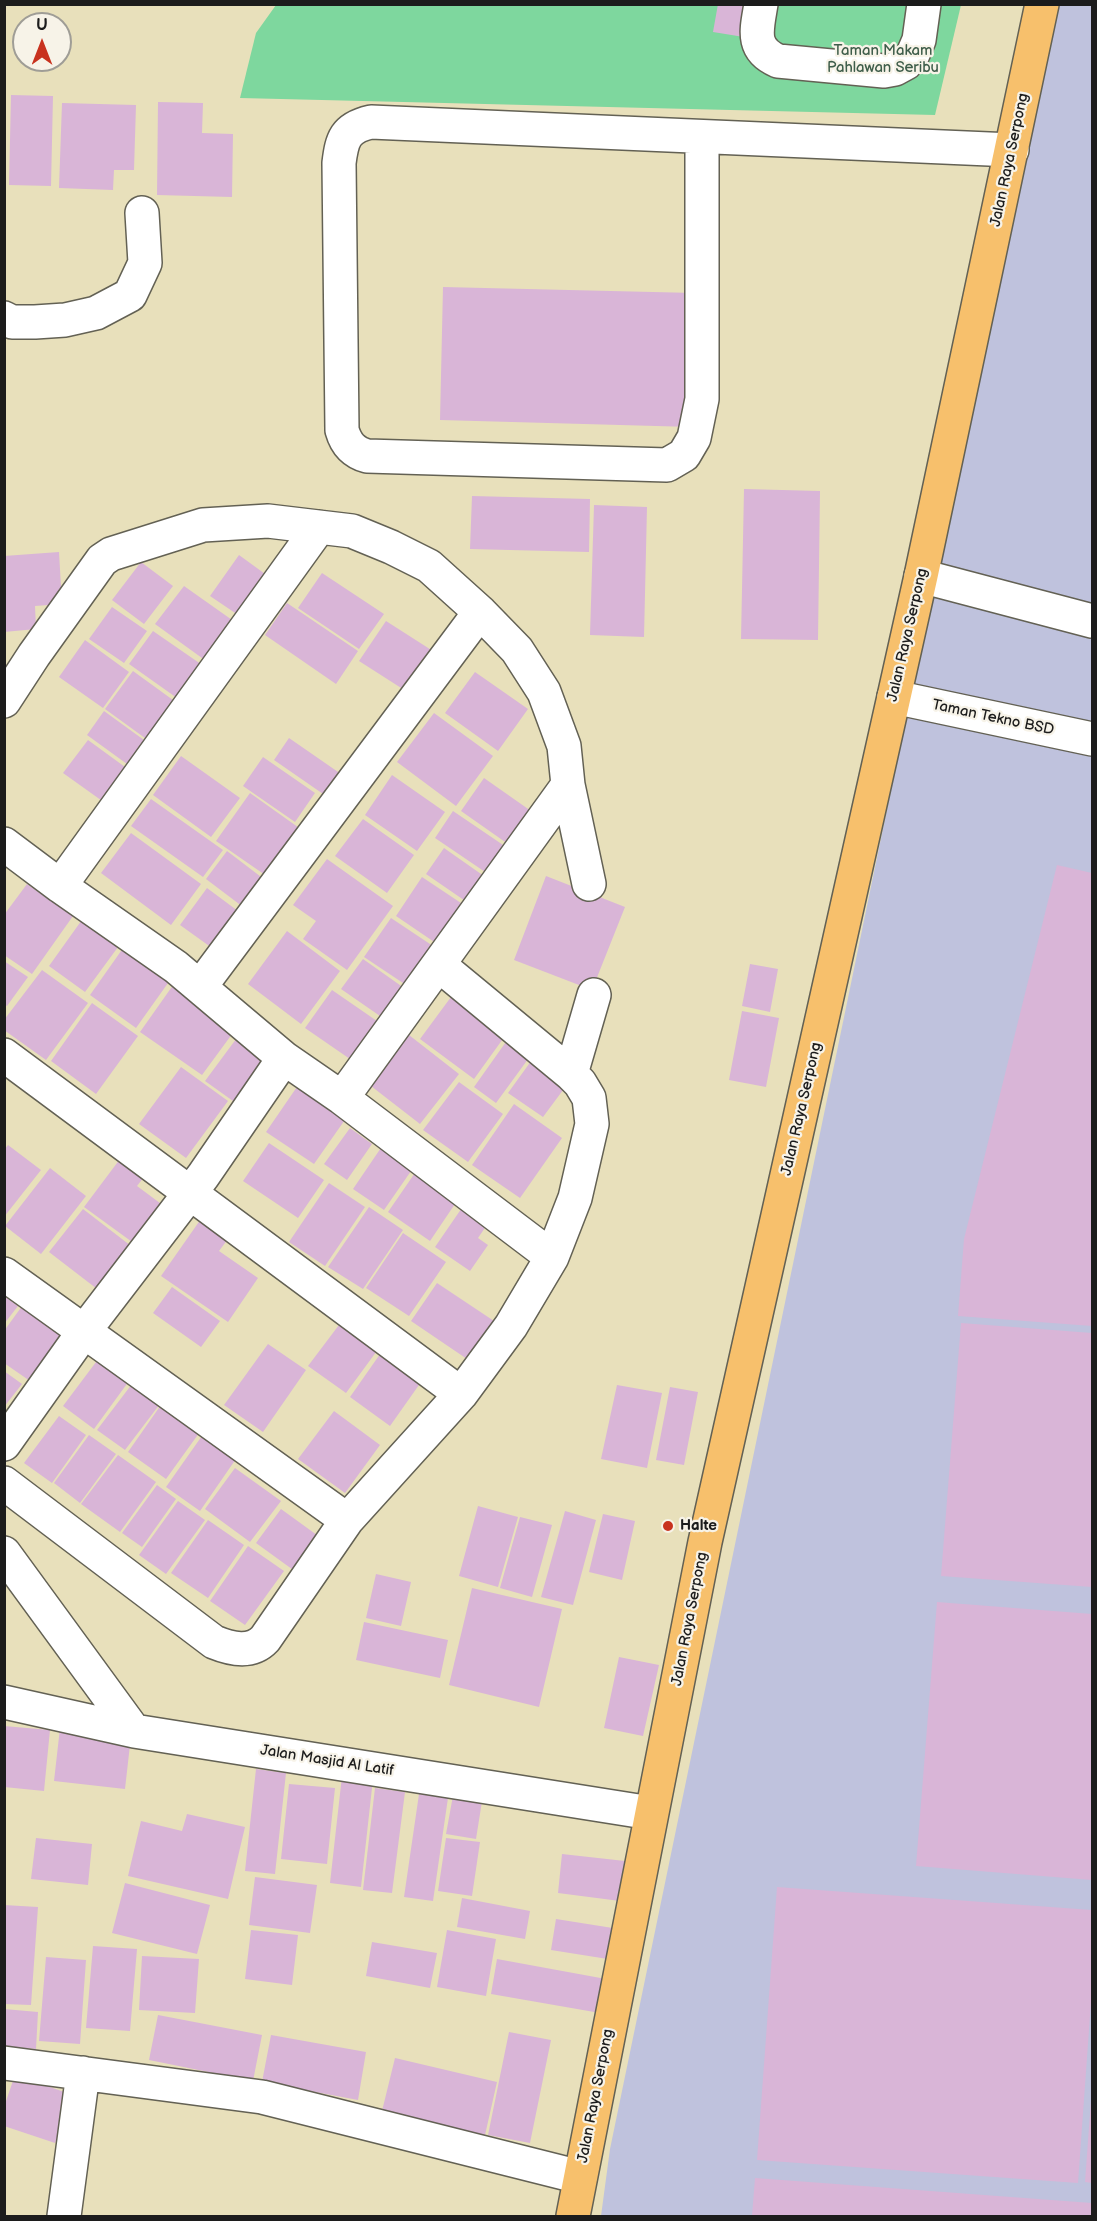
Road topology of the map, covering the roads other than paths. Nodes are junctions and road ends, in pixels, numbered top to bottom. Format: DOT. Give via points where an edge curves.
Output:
graph roads {
  1 [pos="761,4"];
  2 [pos="924,4"];
  3 [pos="1042,4"];
  4 [pos="702,138"];
  5 [pos="1012,150"];
  6 [pos="142,213"];
  7 [pos="4,318"];
  8 [pos="319,527"];
  9 [pos="921,576"];
  10 [pos="480,612"];
  11 [pos="1092,621"];
  12 [pos="19,656"];
  13 [pos="894,697"];
  14 [pos="4,701"];
  15 [pos="1092,739"];
  16 [pos="568,785"];
  17 [pos="4,844"];
  18 [pos="589,884"];
  19 [pos="60,886"];
  20 [pos="439,965"];
  21 [pos="200,987"];
  22 [pos="594,995"];
  23 [pos="4,1055"];
  24 [pos="284,1058"];
  25 [pos="571,1074"];
  26 [pos="342,1098"];
  27 [pos="190,1192"];
  28 [pos="552,1257"];
  29 [pos="4,1274"];
  30 [pos="85,1330"];
  31 [pos="461,1394"];
  32 [pos="4,1444"];
  33 [pos="4,1483"];
  34 [pos="346,1520"];
  35 [pos="4,1553"];
  36 [pos="4,1702"];
  37 [pos="134,1731"];
  38 [pos="651,1813"];
  39 [pos="4,2063"];
  40 [pos="83,2073"];
  41 [pos="580,2177"];
  42 [pos="64,2217"];
  43 [pos="573,2217"];
  1 -- 2 [label="street" via="757,33 761,50 770,57 884,71 906,63 913,54"];
  3 -- 5 [label="main road, Jalan Raya Serpong"];
  4 -- 4 [label="street" via="702,399 694,438 684,455 666,465 368,456 347,444 342,430 339,163 351,129 371,122"];
  4 -- 5 [label="street"];
  5 -- 9 [label="main road, Jalan Raya Serpong"];
  6 -- 7 [label="street" via="145,263 130,295 96,313 65,320 12,322"];
  8 -- 10 [label="street" via="352,531 429,566"];
  8 -- 12 [label="street" via="268,521 203,525 111,554"];
  8 -- 19 [label="street"];
  9 -- 11 [label="street"];
  9 -- 13 [label="main road, Jalan Raya Serpong"];
  10 -- 16 [label="street" via="517,650 544,692 564,746"];
  10 -- 21 [label="street"];
  12 -- 14 [label="street"];
  13 -- 15 [label="street, Taman Tekno BSD"];
  13 -- 38 [label="main road, Jalan Raya Serpong" via="705,1542"];
  16 -- 18 [label="street"];
  16 -- 20 [label="street"];
  17 -- 19 [label="street"];
  19 -- 21 [label="street"];
  20 -- 25 [label="street"];
  20 -- 26 [label="street"];
  21 -- 24 [label="street"];
  22 -- 25 [label="street"];
  23 -- 27 [label="street"];
  24 -- 26 [label="street"];
  24 -- 27 [label="street"];
  25 -- 28 [label="street" via="590,1098 592,1124 575,1197"];
  26 -- 28 [label="street"];
  27 -- 30 [label="street"];
  27 -- 31 [label="street"];
  28 -- 31 [label="street" via="511,1326"];
  29 -- 30 [label="street"];
  30 -- 32 [label="street"];
  30 -- 34 [label="street"];
  31 -- 34 [label="street"];
  33 -- 34 [label="street" via="214,1642 237,1649 259,1645"];
  35 -- 37 [label="street"];
  36 -- 37 [label="street, Jalan Masjid Al Latif"];
  37 -- 38 [label="street, Jalan Masjid Al Latif"];
  38 -- 41 [label="main road, Jalan Raya Serpong"];
  39 -- 40 [label="street"];
  40 -- 41 [label="street" via="262,2097"];
  40 -- 42 [label="street"];
  41 -- 43 [label="main road, Jalan Raya Serpong"];
}
